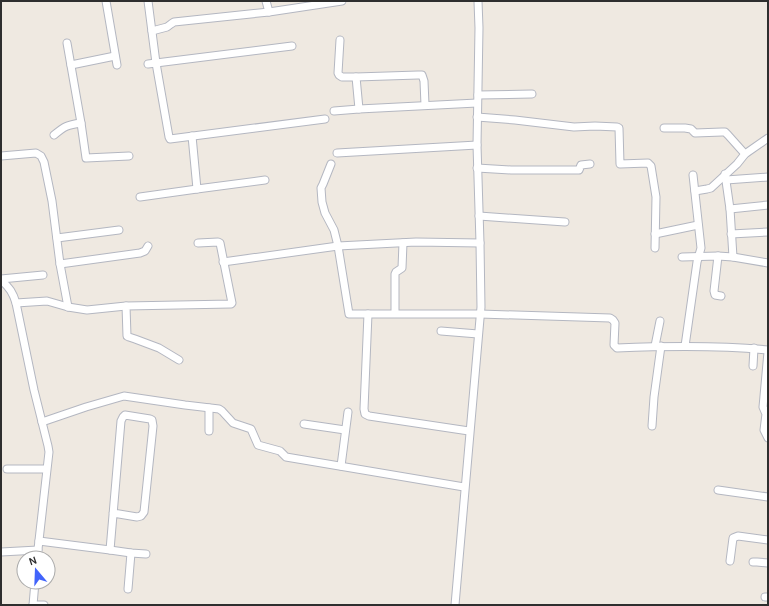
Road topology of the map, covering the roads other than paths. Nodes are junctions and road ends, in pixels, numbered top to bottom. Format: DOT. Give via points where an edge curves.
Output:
graph roads {
  1 [pos="106,1"];
  2 [pos="148,1"];
  3 [pos="266,1"];
  4 [pos="342,1"];
  5 [pos="478,1"];
  6 [pos="269,12"];
  7 [pos="152,31"];
  8 [pos="340,40"];
  9 [pos="67,43"];
  10 [pos="292,46"];
  11 [pos="115,56"];
  12 [pos="156,63"];
  13 [pos="148,64"];
  14 [pos="71,65"];
  15 [pos="117,65"];
  16 [pos="356,77"];
  17 [pos="532,94"];
  18 [pos="478,95"];
  19 [pos="477,103"];
  20 [pos="425,105"];
  21 [pos="359,109"];
  22 [pos="334,111"];
  23 [pos="477,117"];
  24 [pos="325,120"];
  25 [pos="81,123"];
  26 [pos="664,128"];
  27 [pos="54,135"];
  28 [pos="192,136"];
  29 [pos="768,138"];
  30 [pos="476,145"];
  31 [pos="337,152"];
  32 [pos="745,154"];
  33 [pos="1,156"];
  34 [pos="129,156"];
  35 [pos="331,164"];
  36 [pos="590,164"];
  37 [pos="477,168"];
  38 [pos="693,175"];
  39 [pos="725,177"];
  40 [pos="768,177"];
  41 [pos="265,180"];
  42 [pos="197,189"];
  43 [pos="695,191"];
  44 [pos="140,197"];
  45 [pos="768,205"];
  46 [pos="730,208"];
  47 [pos="479,216"];
  48 [pos="564,222"];
  49 [pos="698,225"];
  50 [pos="119,230"];
  51 [pos="768,232"];
  52 [pos="655,234"];
  53 [pos="731,234"];
  54 [pos="57,238"];
  55 [pos="198,243"];
  56 [pos="403,243"];
  57 [pos="480,243"];
  58 [pos="148,246"];
  59 [pos="338,246"];
  60 [pos="655,248"];
  61 [pos="682,256"];
  62 [pos="699,256"];
  63 [pos="718,256"];
  64 [pos="732,257"];
  65 [pos="223,262"];
  66 [pos="768,263"];
  67 [pos="60,264"];
  68 [pos="43,275"];
  69 [pos="1,279"];
  70 [pos="721,296"];
  71 [pos="16,304"];
  72 [pos="126,306"];
  73 [pos="68,307"];
  74 [pos="395,313"];
  75 [pos="368,314"];
  76 [pos="480,314"];
  77 [pos="660,320"];
  78 [pos="441,331"];
  79 [pos="478,334"];
  80 [pos="658,346"];
  81 [pos="685,346"];
  82 [pos="754,348"];
  83 [pos="768,351"];
  84 [pos="179,360"];
  85 [pos="753,366"];
  86 [pos="209,408"];
  87 [pos="348,412"];
  88 [pos="42,422"];
  89 [pos="304,424"];
  90 [pos="652,426"];
  91 [pos="345,430"];
  92 [pos="209,431"];
  93 [pos="470,431"];
  94 [pos="768,441"];
  95 [pos="341,466"];
  96 [pos="7,469"];
  97 [pos="46,469"];
  98 [pos="464,487"];
  99 [pos="718,490"];
  100 [pos="768,497"];
  101 [pos="113,512"];
  102 [pos="768,540"];
  103 [pos="39,541"];
  104 [pos="38,550"];
  105 [pos="110,550"];
  106 [pos="16,551"];
  107 [pos="1,552"];
  108 [pos="131,553"];
  109 [pos="146,554"];
  110 [pos="730,561"];
  111 [pos="753,562"];
  112 [pos="768,562"];
  113 [pos="34,590"];
  114 [pos="128,590"];
  115 [pos="33,605"];
  116 [pos="44,605"];
  117 [pos="455,605"];
  1 -- 11 [label="street"];
  2 -- 7 [label="street"];
  3 -- 6 [label="street"];
  4 -- 6 [label="street"];
  5 -- 18 [label="street"];
  6 -- 7 [label="street" via="174,22"];
  7 -- 12 [label="street"];
  8 -- 16 [label="street" via="338,73 342,77"];
  9 -- 14 [label="street"];
  10 -- 12 [label="street"];
  11 -- 14 [label="street"];
  11 -- 15 [label="street"];
  12 -- 13 [label="street"];
  12 -- 28 [label="street" via="169,139"];
  14 -- 25 [label="street"];
  16 -- 20 [label="street" via="422,75"];
  16 -- 21 [label="street"];
  17 -- 18 [label="street"];
  18 -- 19 [label="street"];
  19 -- 20 [label="street"];
  19 -- 23 [label="street"];
  20 -- 21 [label="street"];
  21 -- 22 [label="street"];
  23 -- 30 [label="street"];
  23 -- 52 [label="street" via="574,127 619,128 620,164 648,163 651,166 656,197"];
  24 -- 28 [label="street"];
  25 -- 27 [label="street" via="68,125"];
  25 -- 34 [label="street" via="86,159"];
  26 -- 32 [label="street" via="685,128 695,133 725,132"];
  28 -- 42 [label="street"];
  29 -- 32 [label="street"];
  30 -- 31 [label="street"];
  30 -- 37 [label="street"];
  32 -- 39 [label="street"];
  33 -- 54 [label="street" via="36,153 41,156"];
  35 -- 59 [label="street" via="322,184 321,198"];
  36 -- 37 [label="street" via="581,165 580,170"];
  37 -- 47 [label="street"];
  38 -- 43 [label="street"];
  39 -- 40 [label="street"];
  39 -- 43 [label="street" via="711,188"];
  39 -- 46 [label="street"];
  41 -- 42 [label="street"];
  42 -- 44 [label="street"];
  43 -- 49 [label="street"];
  45 -- 46 [label="street"];
  46 -- 53 [label="street"];
  47 -- 48 [label="street"];
  47 -- 57 [label="street"];
  49 -- 52 [label="street"];
  49 -- 62 [label="street" via="701,248"];
  50 -- 54 [label="street"];
  51 -- 53 [label="street"];
  52 -- 60 [label="street"];
  53 -- 64 [label="street"];
  54 -- 67 [label="street"];
  55 -- 65 [label="street" via="220,243"];
  56 -- 57 [label="street"];
  56 -- 59 [label="street"];
  56 -- 74 [label="street" via="402,268 395,274"];
  57 -- 76 [label="street"];
  58 -- 67 [label="street" via="140,253"];
  59 -- 65 [label="street"];
  59 -- 75 [label="street" via="348,313"];
  61 -- 62 [label="street"];
  62 -- 63 [label="street"];
  62 -- 81 [label="street"];
  63 -- 64 [label="street"];
  63 -- 70 [label="street" via="714,293"];
  64 -- 66 [label="street"];
  65 -- 72 [label="street" via="231,304"];
  67 -- 73 [label="street"];
  68 -- 69 [label="street"];
  69 -- 71 [label="street" via="12,292"];
  71 -- 73 [label="street" via="47,301"];
  71 -- 88 [label="street"];
  72 -- 73 [label="street" via="87,310"];
  72 -- 84 [label="street" via="126,336 158,348"];
  74 -- 75 [label="street"];
  74 -- 76 [label="street"];
  75 -- 93 [label="street" via="365,414"];
  76 -- 79 [label="street"];
  76 -- 80 [label="street" via="610,318 615,323 615,347"];
  77 -- 80 [label="street"];
  78 -- 79 [label="street"];
  79 -- 93 [label="street"];
  80 -- 81 [label="street"];
  80 -- 90 [label="street"];
  81 -- 82 [label="street"];
  82 -- 83 [label="street"];
  82 -- 85 [label="street"];
  83 -- 94 [label="street" via="763,407 766,414 764,430"];
  86 -- 88 [label="street" via="124,396"];
  86 -- 92 [label="street"];
  86 -- 95 [label="street" via="221,410 233,423 251,429 258,445 280,451 286,457"];
  87 -- 91 [label="street"];
  88 -- 97 [label="street" via="48,452"];
  89 -- 91 [label="street"];
  91 -- 95 [label="street"];
  93 -- 98 [label="street"];
  95 -- 98 [label="street"];
  96 -- 97 [label="street"];
  97 -- 103 [label="street"];
  98 -- 117 [label="street"];
  99 -- 100 [label="street"];
  101 -- 101 [label="street" via="121,421 125,415 150,419 153,426 144,512 137,517"];
  101 -- 105 [label="street"];
  102 -- 110 [label="street" via="738,536 733,538"];
  103 -- 104 [label="street"];
  103 -- 105 [label="street"];
  105 -- 108 [label="street"];
  106 -- 107 [label="street"];
  108 -- 109 [label="street"];
  108 -- 114 [label="street"];
  111 -- 112 [label="street"];
  113 -- 115 [label="street"];
  115 -- 116 [label="street"];
}
